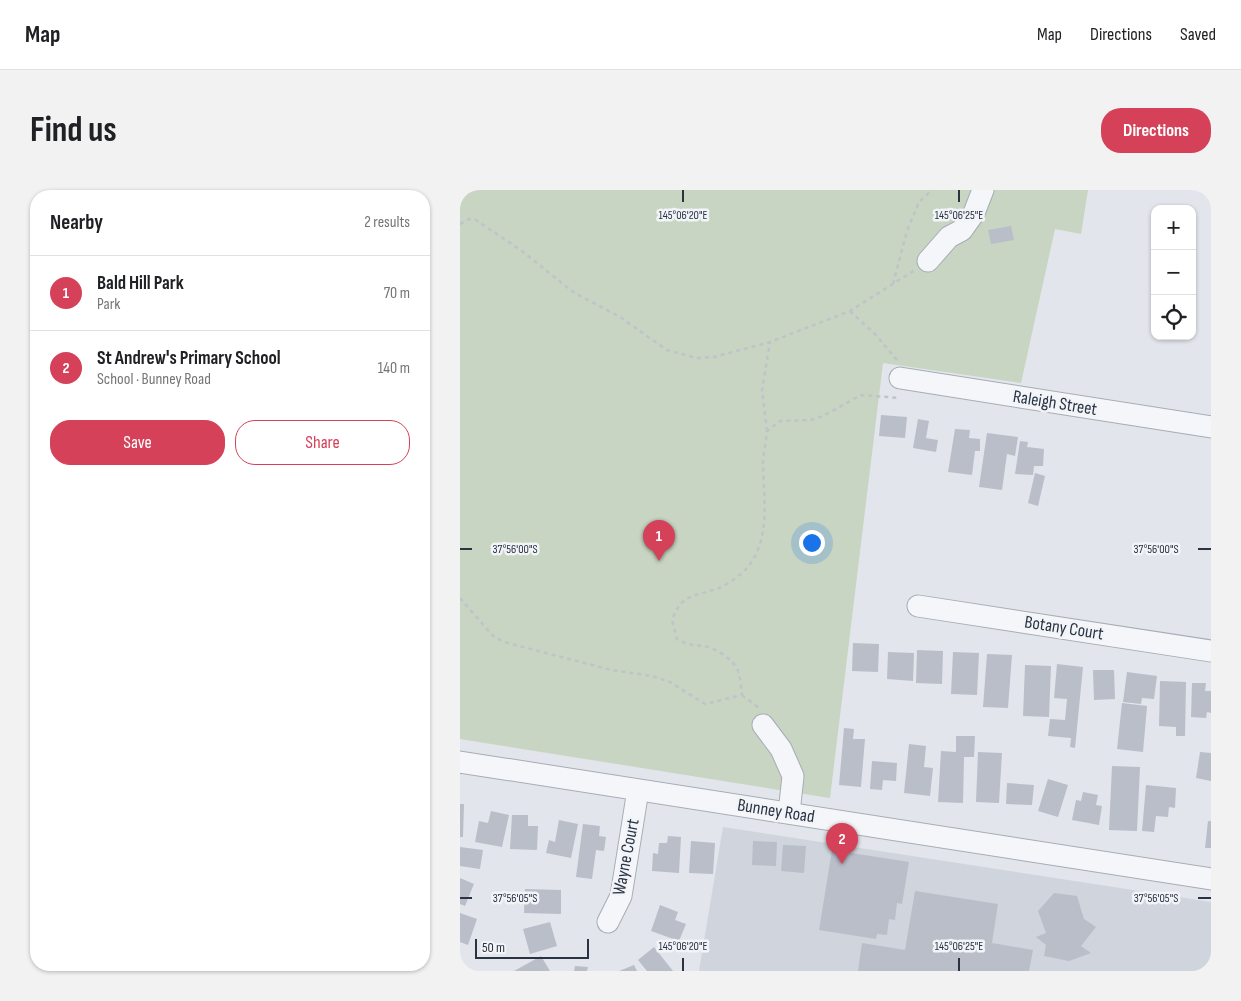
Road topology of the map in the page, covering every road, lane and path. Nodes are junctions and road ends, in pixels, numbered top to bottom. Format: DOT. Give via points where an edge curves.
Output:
graph roads {
  1 [pos="970,190"];
  2 [pos="983,190"];
  3 [pos="931,191"];
  4 [pos="460,224"];
  5 [pos="950,237"];
  6 [pos="928,261"];
  7 [pos="892,285"];
  8 [pos="850,311"];
  9 [pos="770,342"];
  10 [pos="903,379"];
  11 [pos="1211,427"];
  12 [pos="767,431"];
  13 [pos="460,598"];
  14 [pos="918,606"];
  15 [pos="1211,651"];
  16 [pos="742,695"];
  17 [pos="761,716"];
  18 [pos="460,762"];
  19 [pos="638,790"];
  20 [pos="789,813"];
  21 [pos="1211,879"];
  22 [pos="608,922"];
  1 -- 5 [label="street" via="949,223"];
  2 -- 5 [label="street" via="974,213 962,230"];
  3 -- 7 [label="path" via="919,202"];
  4 -- 9 [label="path" via="469,219 476,220 522,251 573,292 620,317 667,350 696,358 714,357"];
  5 -- 6 [label="street"];
  6 -- 7 [label="path"];
  7 -- 8 [label="path"];
  8 -- 9 [label="path"];
  8 -- 10 [label="path" via="897,361"];
  9 -- 12 [label="path" via="762,390"];
  10 -- 11 [label="street, Raleigh Street"];
  10 -- 12 [label="path" via="860,394 823,416 811,420 780,421"];
  12 -- 16 [label="path" via="764,460 766,521 754,556 746,569 721,588 703,591 683,600 672,620 678,639 687,645 706,646 734,663"];
  13 -- 16 [label="path" via="493,636 504,642 611,670 652,676 670,682 705,704"];
  14 -- 15 [label="street, Botany Court"];
  16 -- 17 [label="path"];
  17 -- 20 [label="street" via="781,748 793,776"];
  18 -- 19 [label="street, Bunney Road"];
  19 -- 20 [label="street, Bunney Road"];
  19 -- 22 [label="street, Wayne Court" via="621,896"];
  20 -- 21 [label="street, Bunney Road"];
}
